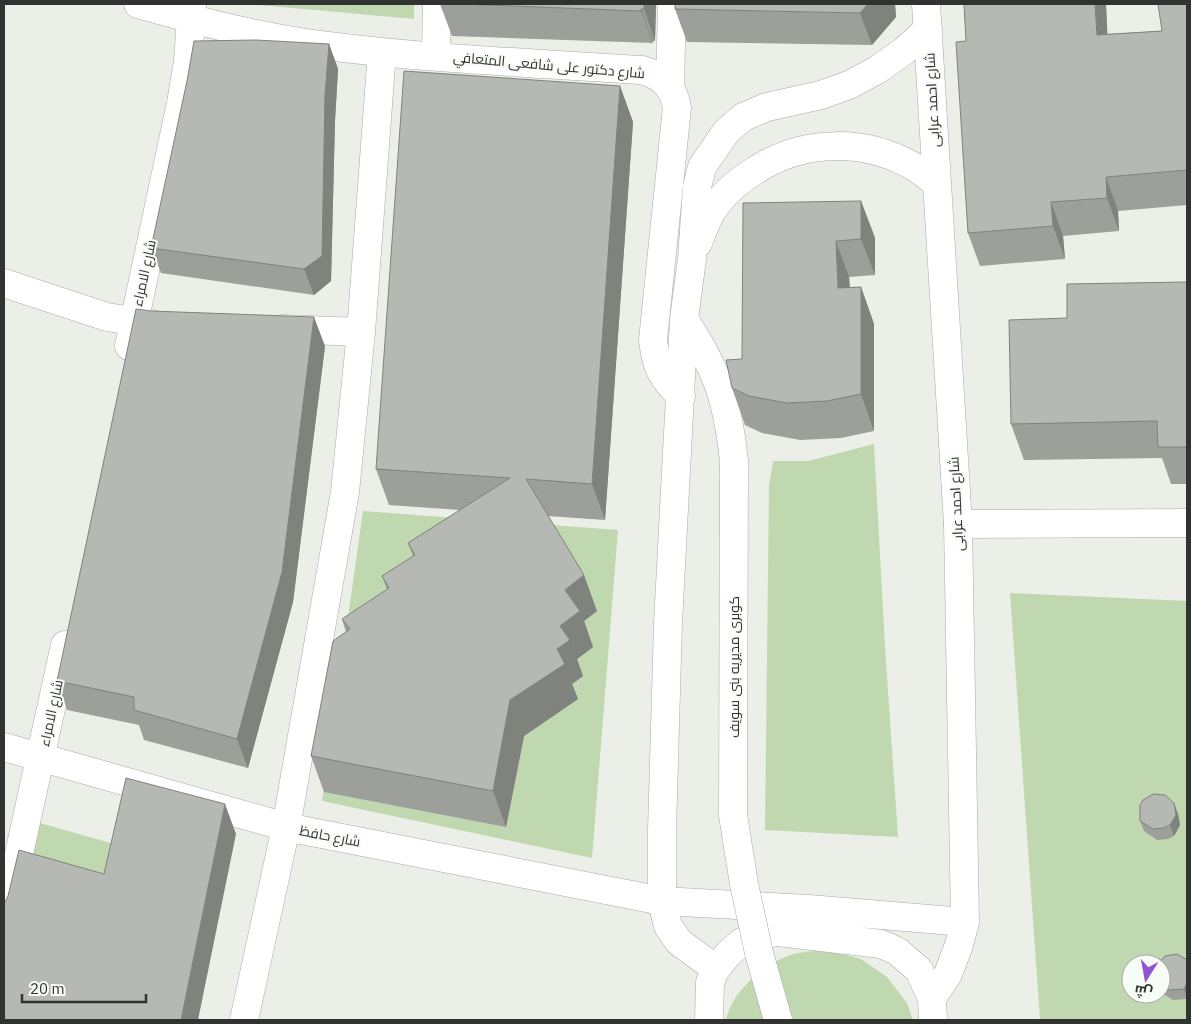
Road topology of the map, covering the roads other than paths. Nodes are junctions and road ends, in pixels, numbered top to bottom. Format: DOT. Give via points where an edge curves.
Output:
graph roads {
  1 [pos="138,4"];
  2 [pos="437,4"];
  3 [pos="672,4"];
  4 [pos="192,12"];
  5 [pos="927,17"];
  6 [pos="382,52"];
  7 [pos="436,56"];
  8 [pos="670,87"];
  9 [pos="937,184"];
  10 [pos="692,259"];
  11 [pos="4,283"];
  12 [pos="684,319"];
  13 [pos="134,322"];
  14 [pos="178,326"];
  15 [pos="263,329"];
  16 [pos="361,332"];
  17 [pos="124,371"];
  18 [pos="680,396"];
  19 [pos="1187,522"];
  20 [pos="958,524"];
  21 [pos="70,623"];
  22 [pos="4,747"];
  23 [pos="41,759"];
  24 [pos="286,827"];
  25 [pos="662,901"];
  26 [pos="4,922"];
  27 [pos="965,922"];
  28 [pos="716,969"];
  29 [pos="932,1009"];
  30 [pos="244,1020"];
  31 [pos="709,1020"];
  32 [pos="778,1020"];
  1 -- 4 [label="street, شارع دكتور على شافعى المتعافي"];
  2 -- 7 [label="street"];
  3 -- 8 [label="street"];
  4 -- 6 [label="street, شارع دكتور على شافعى المتعافي" via="254,34"];
  4 -- 13 [label="street, شارع الامراء" via="181,103"];
  5 -- 9 [label="street, شارع احمد عرابى"];
  5 -- 10 [label="street" via="904,51 877,70 821,95 767,107 743,117 726,132 702,168 696,187"];
  6 -- 7 [label="street, شارع دكتور على شافعى المتعافي"];
  6 -- 16 [label="street"];
  7 -- 8 [label="street, شارع دكتور على شافعى المتعافي" via="642,70 653,73"];
  8 -- 18 [label="street" via="677,107 653,340 660,373"];
  9 -- 10 [label="street" via="916,168 868,148 816,147 791,152 766,163 725,194 710,215"];
  9 -- 20 [label="street, شارع احمد عرابى"];
  10 -- 12 [label="street"];
  11 -- 13 [label="street"];
  12 -- 18 [label="street"];
  12 -- 32 [label="street, كوبرى مديريه بنى سويف, bridge" via="718,382 729,420 734,460 733,815 757,945"];
  13 -- 14 [label="street"];
  13 -- 17 [label="street, شارع الامراء"];
  15 -- 16 [label="street"];
  16 -- 24 [label="street" via="340,529"];
  18 -- 25 [label="street" via="668,632"];
  19 -- 20 [label="street"];
  20 -- 27 [label="street, شارع احمد عرابى"];
  21 -- 23 [label="street, شارع الامراء"];
  22 -- 23 [label="street, شارع حافظ"];
  23 -- 24 [label="street, شارع حافظ"];
  23 -- 26 [label="street, شارع الامراء"];
  24 -- 25 [label="street, شارع حافظ"];
  24 -- 30 [label="street"];
  25 -- 27 [label="street, شارع حافظ"];
  25 -- 28 [label="street" via="668,926 680,942"];
  27 -- 29 [label="street, شارع احمد عرابى" via="948,974"];
  28 -- 29 [label="street" via="742,942 778,932 881,944 897,951 919,970"];
  28 -- 31 [label="street" via="710,982"];
}
